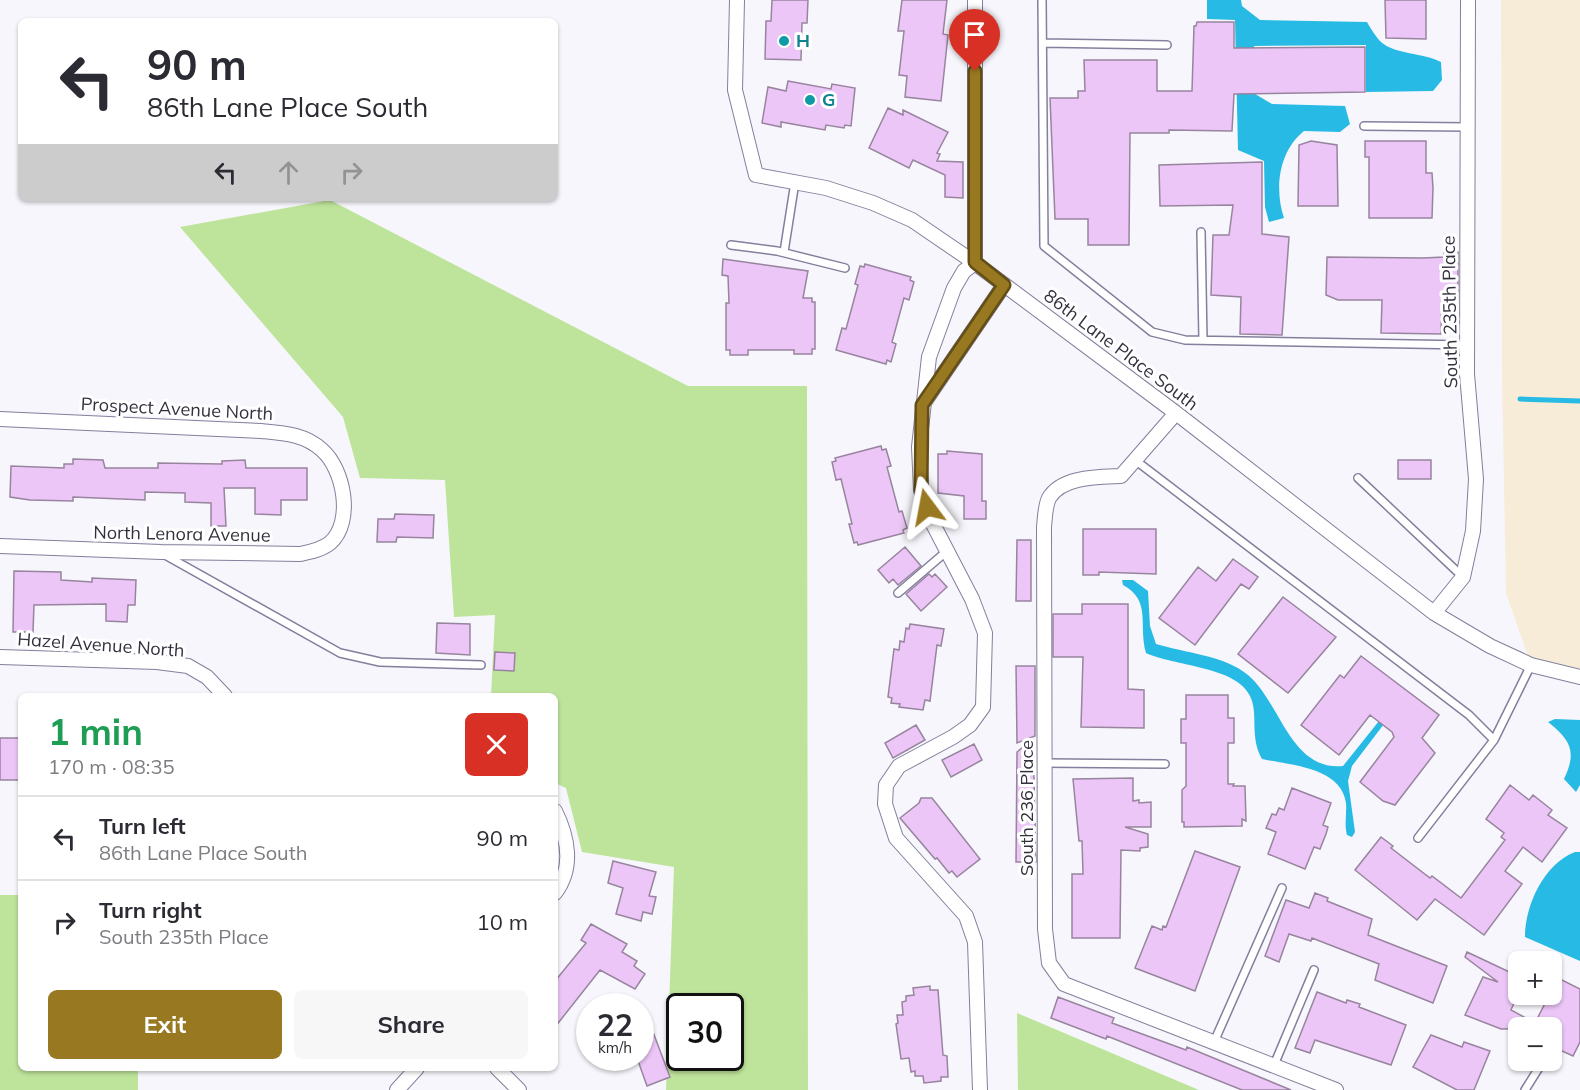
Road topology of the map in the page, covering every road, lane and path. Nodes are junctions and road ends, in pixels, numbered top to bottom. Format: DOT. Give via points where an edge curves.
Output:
graph roads {
  1 [pos="737,0"];
  2 [pos="975,0"];
  3 [pos="1042,0"];
  4 [pos="1468,0"];
  5 [pos="1043,43"];
  6 [pos="1167,45"];
  7 [pos="1364,126"];
  8 [pos="1467,127"];
  9 [pos="795,182"];
  10 [pos="1201,232"];
  11 [pos="731,245"];
  12 [pos="784,252"];
  13 [pos="975,262"];
  14 [pos="845,268"];
  15 [pos="1004,285"];
  16 [pos="1203,340"];
  17 [pos="1467,345"];
  18 [pos="922,405"];
  19 [pos="1176,413"];
  20 [pos="0,419"];
  21 [pos="1135,460"];
  22 [pos="1358,478"];
  23 [pos="342,515"];
  24 [pos="0,546"];
  25 [pos="947,550"];
  26 [pos="161,552"];
  27 [pos="1463,578"];
  28 [pos="898,593"];
  29 [pos="1434,613"];
  30 [pos="0,657"];
  31 [pos="481,665"];
  32 [pos="1531,665"];
  33 [pos="1580,677"];
  34 [pos="222,693"];
  35 [pos="1494,740"];
  36 [pos="1045,763"];
  37 [pos="1164,764"];
  38 [pos="558,817"];
  39 [pos="1418,838"];
  40 [pos="558,887"];
  41 [pos="1282,888"];
  42 [pos="1314,970"];
  43 [pos="1214,1042"];
  44 [pos="1274,1065"];
  45 [pos="414,1071"];
  46 [pos="500,1071"];
  47 [pos="1537,1071"];
  48 [pos="398,1090"];
  49 [pos="519,1090"];
  50 [pos="980,1090"];
  51 [pos="1336,1090"];
  52 [pos="1525,1090"];
  1 -- 9 [label="street, 86th Lane Place South" via="735,90 756,175"];
  2 -- 13 [label="street"];
  3 -- 5 [label="lane"];
  4 -- 8 [label="street, South 235th Place"];
  5 -- 6 [label="lane"];
  5 -- 16 [label="lane" via="1044,246 1152,332"];
  7 -- 8 [label="lane"];
  8 -- 17 [label="street, South 235th Place"];
  9 -- 12 [label="lane"];
  9 -- 13 [label="street, 86th Lane Place South" via="826,188 902,216"];
  10 -- 16 [label="lane"];
  11 -- 12 [label="lane"];
  12 -- 14 [label="lane"];
  13 -- 15 [label="street, 86th Lane Place South"];
  13 -- 18 [label="street" via="954,288 928,357"];
  15 -- 18 [label="street"];
  15 -- 19 [label="street, 86th Lane Place South"];
  16 -- 17 [label="lane"];
  17 -- 27 [label="street, South 235th Place" via="1476,479 1473,531"];
  18 -- 25 [label="street" via="921,490"];
  19 -- 21 [label="street, South 236 Place"];
  19 -- 29 [label="street, 86th Lane Place South"];
  20 -- 23 [label="street, Prospect Avenue North" via="281,433 312,442 323,450 336,470 342,492"];
  21 -- 35 [label="lane" via="1469,715"];
  21 -- 36 [label="street, South 236 Place" via="1121,476 1066,484 1048,500 1044,527"];
  22 -- 27 [label="lane"];
  23 -- 26 [label="street, North Lenora Avenue" via="335,538 311,552"];
  24 -- 26 [label="street, North Lenora Avenue"];
  25 -- 28 [label="lane"];
  25 -- 50 [label="street" via="985,633 983,707 970,725 953,737 899,766 886,784 885,804 896,838 966,916 975,942"];
  26 -- 31 [label="lane" via="340,653 380,662"];
  27 -- 29 [label="street, South 235th Place"];
  29 -- 32 [label="street, 86th Lane Place South"];
  30 -- 34 [label="street, Hazel Avenue North" via="188,666 207,677"];
  32 -- 33 [label="street, 86th Lane Place South"];
  32 -- 35 [label="lane"];
  35 -- 39 [label="lane"];
  36 -- 37 [label="lane"];
  36 -- 43 [label="street, South 236 Place" via="1045,929 1049,963 1064,984"];
  38 -- 40 [label="street" via="566,833 567,869"];
  41 -- 43 [label="lane"];
  42 -- 44 [label="lane"];
  43 -- 44 [label="street, South 236 Place"];
  44 -- 51 [label="street, South 236 Place"];
  45 -- 48 [label="street"];
  46 -- 49 [label="street"];
  47 -- 52 [label="lane"];
}
